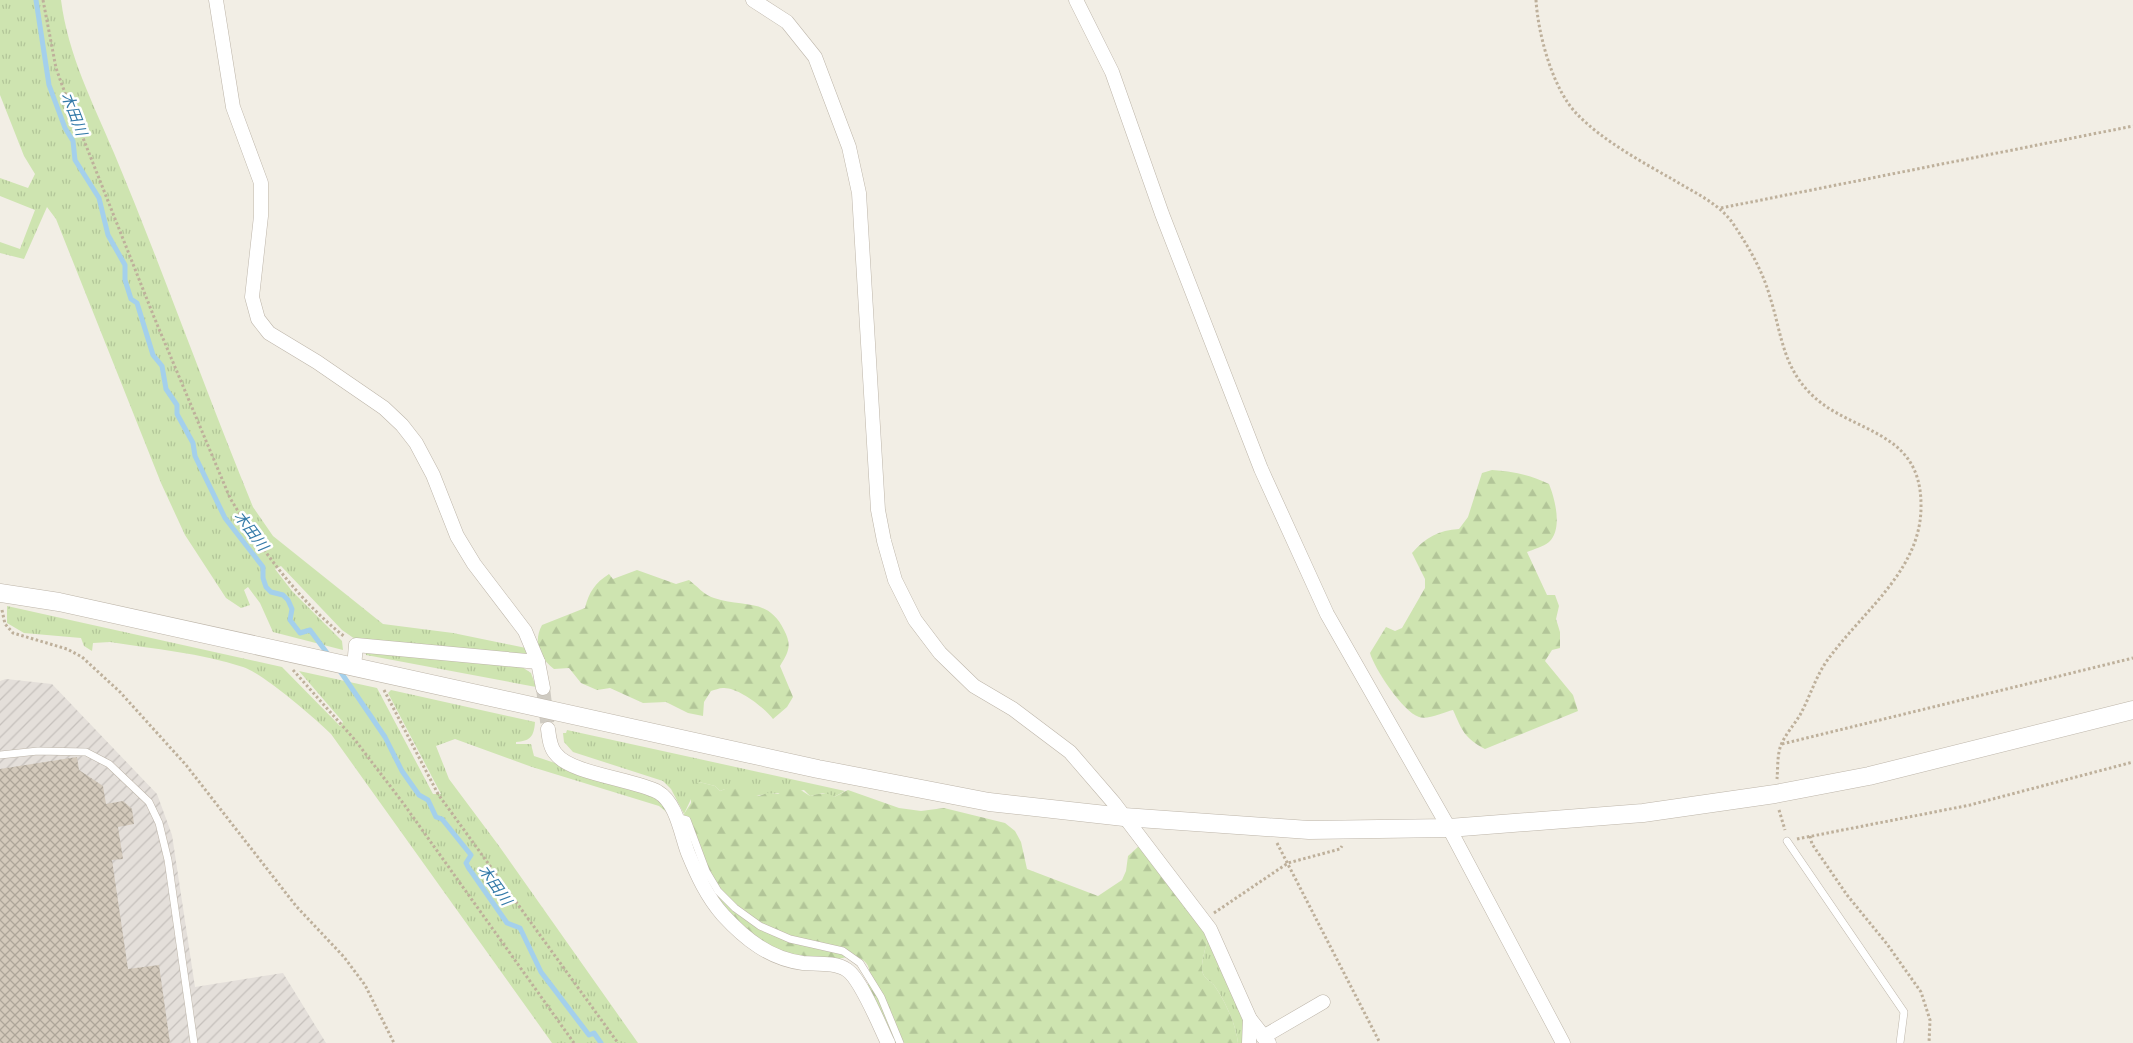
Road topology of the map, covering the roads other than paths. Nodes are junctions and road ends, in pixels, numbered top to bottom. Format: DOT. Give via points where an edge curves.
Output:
graph roads {
  1 [pos="216,0"];
  2 [pos="753,0"];
  3 [pos="1076,0"];
  4 [pos="1,601"];
  5 [pos="538,662"];
  6 [pos="354,667"];
  7 [pos="543,688"];
  8 [pos="2133,710"];
  9 [pos="548,729"];
  10 [pos="0,755"];
  11 [pos="675,817"];
  12 [pos="1124,817"];
  13 [pos="1449,828"];
  14 [pos="1787,841"];
  15 [pos="1323,1002"];
  16 [pos="1250,1019"];
  17 [pos="1266,1040"];
  18 [pos="194,1043"];
  19 [pos="888,1043"];
  20 [pos="900,1043"];
  21 [pos="1249,1043"];
  22 [pos="1563,1043"];
  23 [pos="1900,1043"];
  1 -- 5 [label="street" via="233,107 261,183 261,216 252,297 258,319 269,333 325,367 384,408 402,425 426,460 457,536 525,631"];
  2 -- 12 [label="street" via="787,22 815,57 849,147 859,193 878,510 895,580 915,620 940,653 974,686 1013,709 1070,752"];
  3 -- 13 [label="street" via="1112,72 1162,214 1261,469 1327,614"];
  4 -- 6 [label="street" via="60,602"];
  5 -- 6 [label="street" via="356,645"];
  5 -- 7 [label="street"];
  6 -- 12 [label="street" via="818,769 989,802"];
  8 -- 13 [label="street" via="1869,776 1775,794 1643,813"];
  9 -- 11 [label="street" via="554,752 568,764 659,793 667,800"];
  10 -- 18 [label="lane" via="38,750 86,752 109,764 149,802 159,823 168,860"];
  11 -- 19 [label="street" via="704,889 729,922 749,941 785,960 846,969 861,988"];
  11 -- 20 [label="lane" via="687,820 706,871 718,891 735,908 760,926 790,939 843,951 860,964 881,997"];
  12 -- 13 [label="street" via="1273,827"];
  12 -- 16 [label="street" via="1142,836 1214,937"];
  13 -- 22 [label="street"];
  14 -- 23 [label="lane" via="1904,1012"];
  15 -- 17 [label="street"];
  16 -- 17 [label="street"];
  16 -- 21 [label="street"];
}
